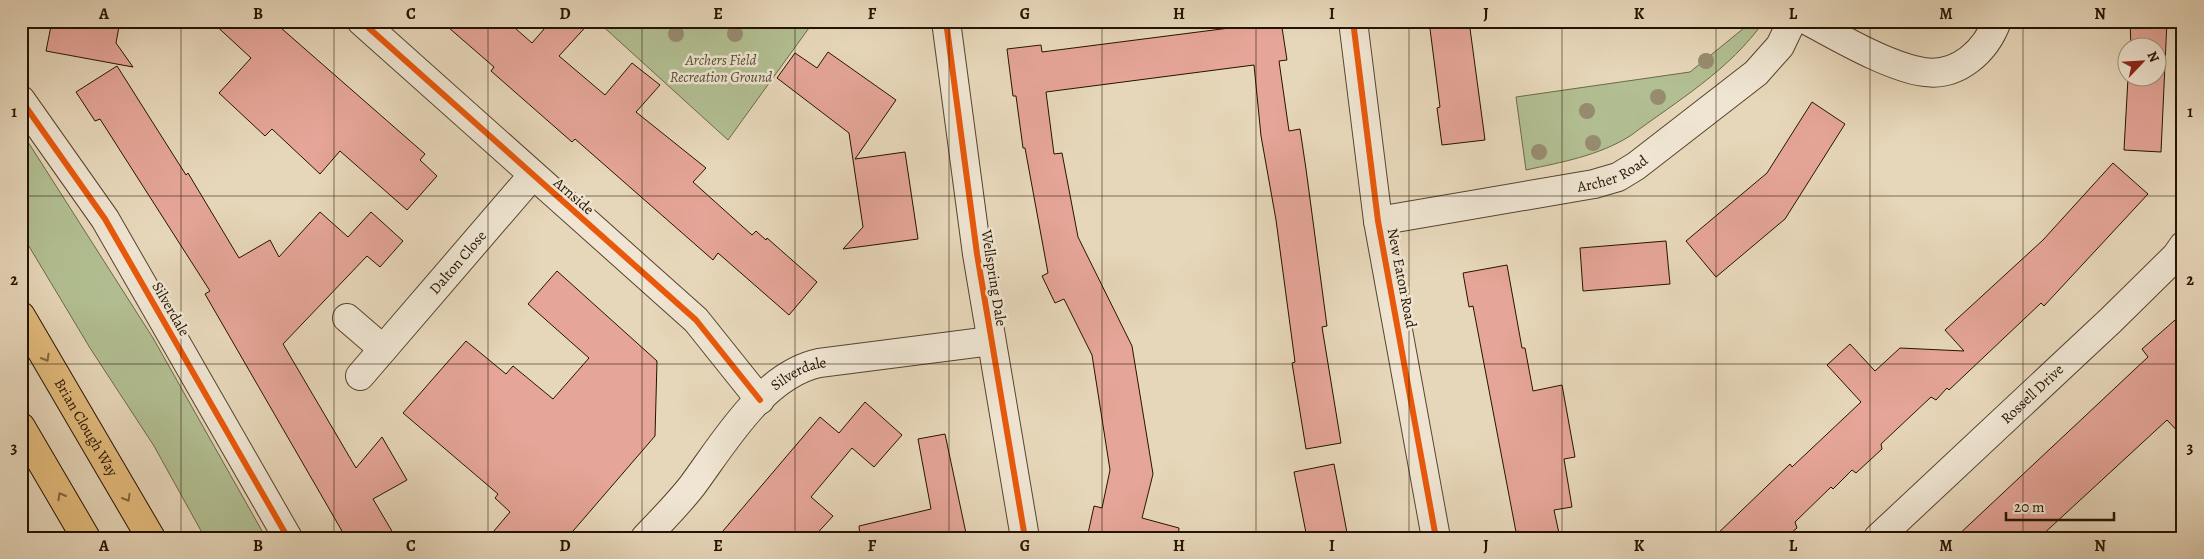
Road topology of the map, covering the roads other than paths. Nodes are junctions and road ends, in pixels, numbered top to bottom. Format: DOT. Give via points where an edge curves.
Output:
graph roads {
  1 [pos="361,21"];
  2 [pos="946,21"];
  3 [pos="1352,21"];
  4 [pos="1792,21"];
  5 [pos="1808,21"];
  6 [pos="1997,21"];
  7 [pos="21,100"];
  8 [pos="532,176"];
  9 [pos="1378,221"];
  10 [pos="2183,246"];
  11 [pos="21,316"];
  12 [pos="347,318"];
  13 [pos="991,340"];
  14 [pos="383,349"];
  15 [pos="360,376"];
  16 [pos="760,400"];
  17 [pos="21,427"];
  18 [pos="86,538"];
  19 [pos="150,538"];
  20 [pos="288,538"];
  21 [pos="645,538"];
  22 [pos="1025,538"];
  23 [pos="1436,538"];
  24 [pos="1878,538"];
  1 -- 8 [label="street, Arnside"];
  2 -- 13 [label="street, Wellspring Dale"];
  3 -- 9 [label="street, New Eaton Road"];
  4 -- 9 [label="street, Archer Road" via="1780,46 1756,73 1618,177 1594,184"];
  5 -- 6 [label="street" via="1885,59 1924,72 1945,72 1959,67 1986,43"];
  7 -- 20 [label="street, Silverdale" via="105,219"];
  8 -- 14 [label="street, Dalton Close"];
  8 -- 16 [label="street, Arnside" via="696,320"];
  9 -- 23 [label="street, New Eaton Road"];
  10 -- 24 [label="street, Rossell Drive" via="2111,320"];
  11 -- 19 [label="highway, Brian Clough Way, one-way"];
  12 -- 14 [label="street"];
  13 -- 16 [label="street, Silverdale" via="807,366 783,378"];
  13 -- 22 [label="street, Wellspring Dale"];
  14 -- 15 [label="street, Dalton Close"];
  16 -- 21 [label="street, Silverdale" via="725,439 690,488"];
  18 -- 17 [label="highway, one-way"];
}
